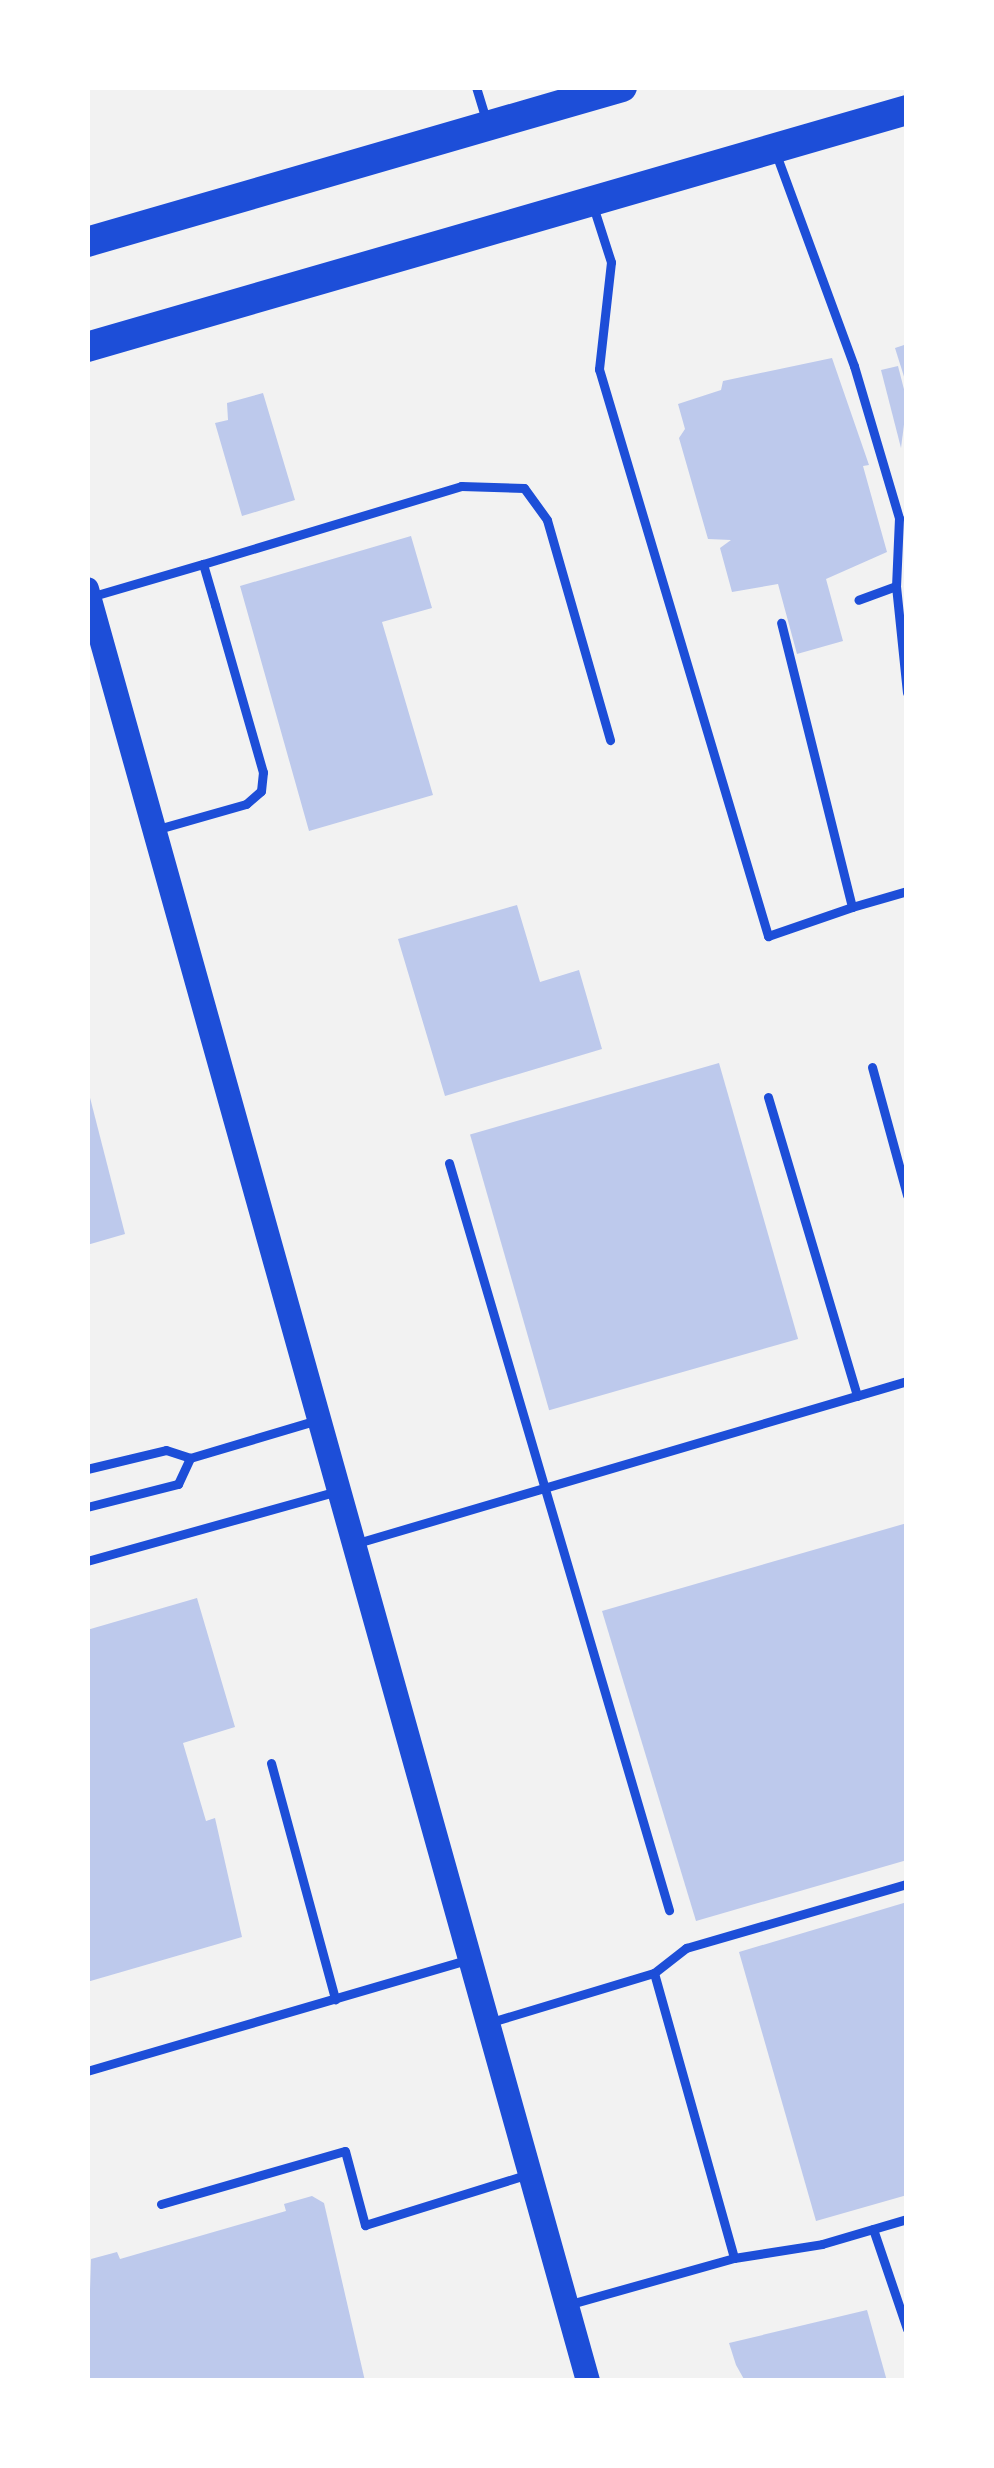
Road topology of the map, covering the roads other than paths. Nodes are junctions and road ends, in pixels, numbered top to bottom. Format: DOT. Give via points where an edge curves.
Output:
graph roads {
  1 [pos="476,87"];
  2 [pos="622,87"];
  3 [pos="907,110"];
  4 [pos="488,125"];
  5 [pos="774,148"];
  6 [pos="592,201"];
  7 [pos="87,242"];
  8 [pos="87,347"];
  9 [pos="203,564"];
  10 [pos="896,586"];
  11 [pos="88,593"];
  12 [pos="859,600"];
  13 [pos="781,623"];
  14 [pos="907,692"];
  15 [pos="610,740"];
  16 [pos="153,830"];
  17 [pos="907,890"];
  18 [pos="852,908"];
  19 [pos="872,1067"];
  20 [pos="768,1096"];
  21 [pos="448,1163"];
  22 [pos="907,1195"];
  23 [pos="907,1381"];
  24 [pos="857,1396"];
  25 [pos="314,1421"];
  26 [pos="190,1458"];
  27 [pos="87,1469"];
  28 [pos="541,1489"];
  29 [pos="334,1492"];
  30 [pos="87,1507"];
  31 [pos="349,1545"];
  32 [pos="87,1561"];
  33 [pos="271,1763"];
  34 [pos="907,1884"];
  35 [pos="669,1910"];
  36 [pos="466,1960"];
  37 [pos="654,1972"];
  38 [pos="335,1999"];
  39 [pos="484,2024"];
  40 [pos="87,2071"];
  41 [pos="531,2174"];
  42 [pos="160,2204"];
  43 [pos="907,2219"];
  44 [pos="873,2229"];
  45 [pos="734,2258"];
  46 [pos="567,2305"];
  47 [pos="907,2329"];
  48 [pos="588,2381"];
  1 -- 4 [label="lane"];
  2 -- 4 [label="main road"];
  3 -- 5 [label="main road"];
  4 -- 7 [label="main road"];
  5 -- 6 [label="main road"];
  5 -- 10 [label="lane" via="879,442 898,518"];
  6 -- 8 [label="main road"];
  6 -- 18 [label="lane" via="611,262 599,369 768,936"];
  9 -- 11 [label="lane"];
  9 -- 15 [label="lane" via="461,486 524,488 548,520"];
  9 -- 16 [label="lane" via="263,772 261,791 246,804"];
  10 -- 12 [label="lane"];
  10 -- 14 [label="lane"];
  11 -- 16 [label="main road"];
  13 -- 18 [label="lane"];
  16 -- 25 [label="main road"];
  17 -- 18 [label="lane"];
  19 -- 22 [label="lane"];
  20 -- 24 [label="lane"];
  21 -- 28 [label="lane"];
  23 -- 24 [label="lane"];
  24 -- 28 [label="lane"];
  25 -- 26 [label="lane"];
  25 -- 29 [label="main road"];
  26 -- 27 [label="lane" via="166,1450"];
  26 -- 30 [label="lane" via="178,1484"];
  28 -- 31 [label="lane"];
  28 -- 35 [label="lane"];
  29 -- 31 [label="main road"];
  29 -- 32 [label="lane"];
  31 -- 36 [label="main road"];
  33 -- 38 [label="lane"];
  34 -- 37 [label="lane" via="686,1948"];
  36 -- 38 [label="lane"];
  36 -- 39 [label="main road"];
  37 -- 39 [label="lane"];
  37 -- 45 [label="lane"];
  38 -- 40 [label="lane"];
  39 -- 41 [label="main road"];
  41 -- 42 [label="lane" via="365,2225 345,2151"];
  41 -- 46 [label="main road"];
  43 -- 44 [label="lane"];
  44 -- 45 [label="lane"];
  44 -- 47 [label="lane"];
  45 -- 46 [label="lane"];
  46 -- 48 [label="main road"];
}
